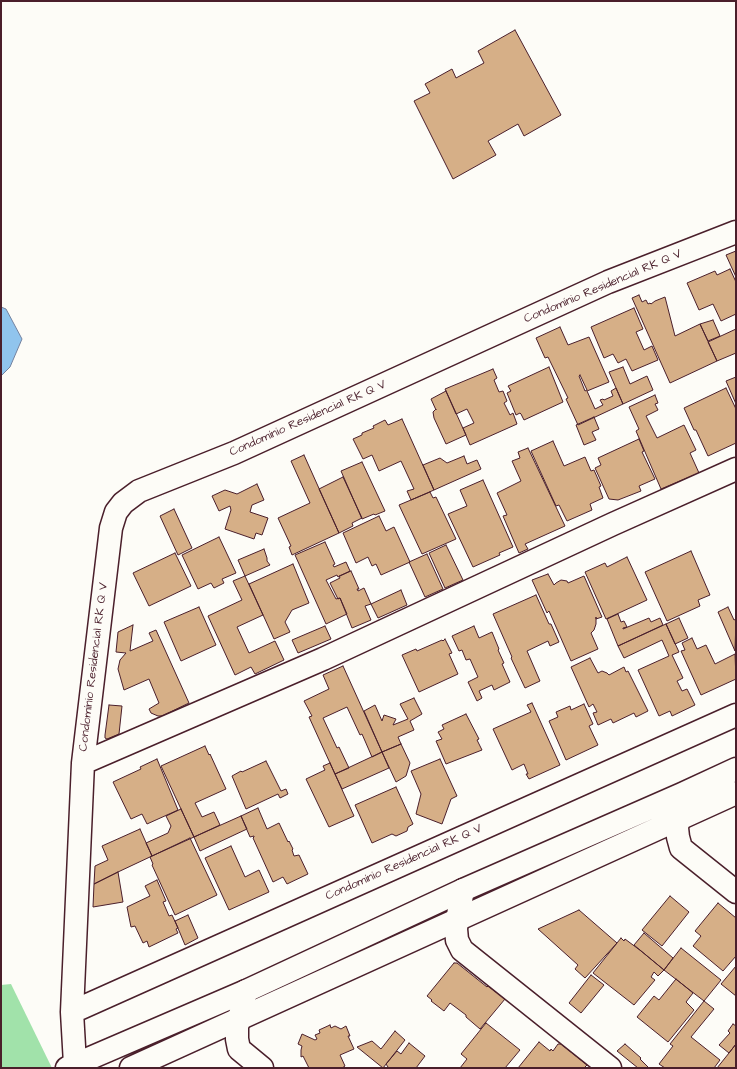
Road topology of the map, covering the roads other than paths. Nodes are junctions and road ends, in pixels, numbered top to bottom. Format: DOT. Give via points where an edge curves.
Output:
graph roads {
  1 [pos="736,232"];
  2 [pos="736,469"];
  3 [pos="736,715"];
  4 [pos="84,763"];
  5 [pos="736,768"];
  6 [pos="736,793"];
  7 [pos="682,794"];
  8 [pos="678,819"];
  9 [pos="463,890"];
  10 [pos="736,892"];
  11 [pos="457,920"];
  12 [pos="246,991"];
  13 [pos="72,1012"];
  14 [pos="239,1019"];
  15 [pos="73,1067"];
  16 [pos="131,1068"];
  17 [pos="262,1068"];
  18 [pos="610,1068"];
  1 -- 4 [label="street, Condomínio Residencial RK Q V" via="608,282 241,450 138,491 123,503 116,512 111,528"];
  2 -- 4 [label="street, Condomínio Residencial RK Q V" via="323,659"];
  3 -- 13 [label="street, Condomínio Residencial RK Q V"];
  4 -- 13 [label="street, Condomínio Residencial RK Q V"];
  5 -- 7 [label="street"];
  6 -- 8 [label="street"];
  7 -- 8 [label="street"];
  7 -- 9 [label="street"];
  8 -- 10 [label="street" via="681,848"];
  8 -- 11 [label="street"];
  9 -- 11 [label="street"];
  9 -- 12 [label="street"];
  11 -- 14 [label="street"];
  11 -- 18 [label="street" via="456,929 462,950"];
  12 -- 14 [label="street"];
  12 -- 15 [label="street"];
  13 -- 15 [label="street, Condomínio Residencial RK Q V"];
  14 -- 16 [label="street"];
  14 -- 17 [label="street" via="239,1049"];
}
